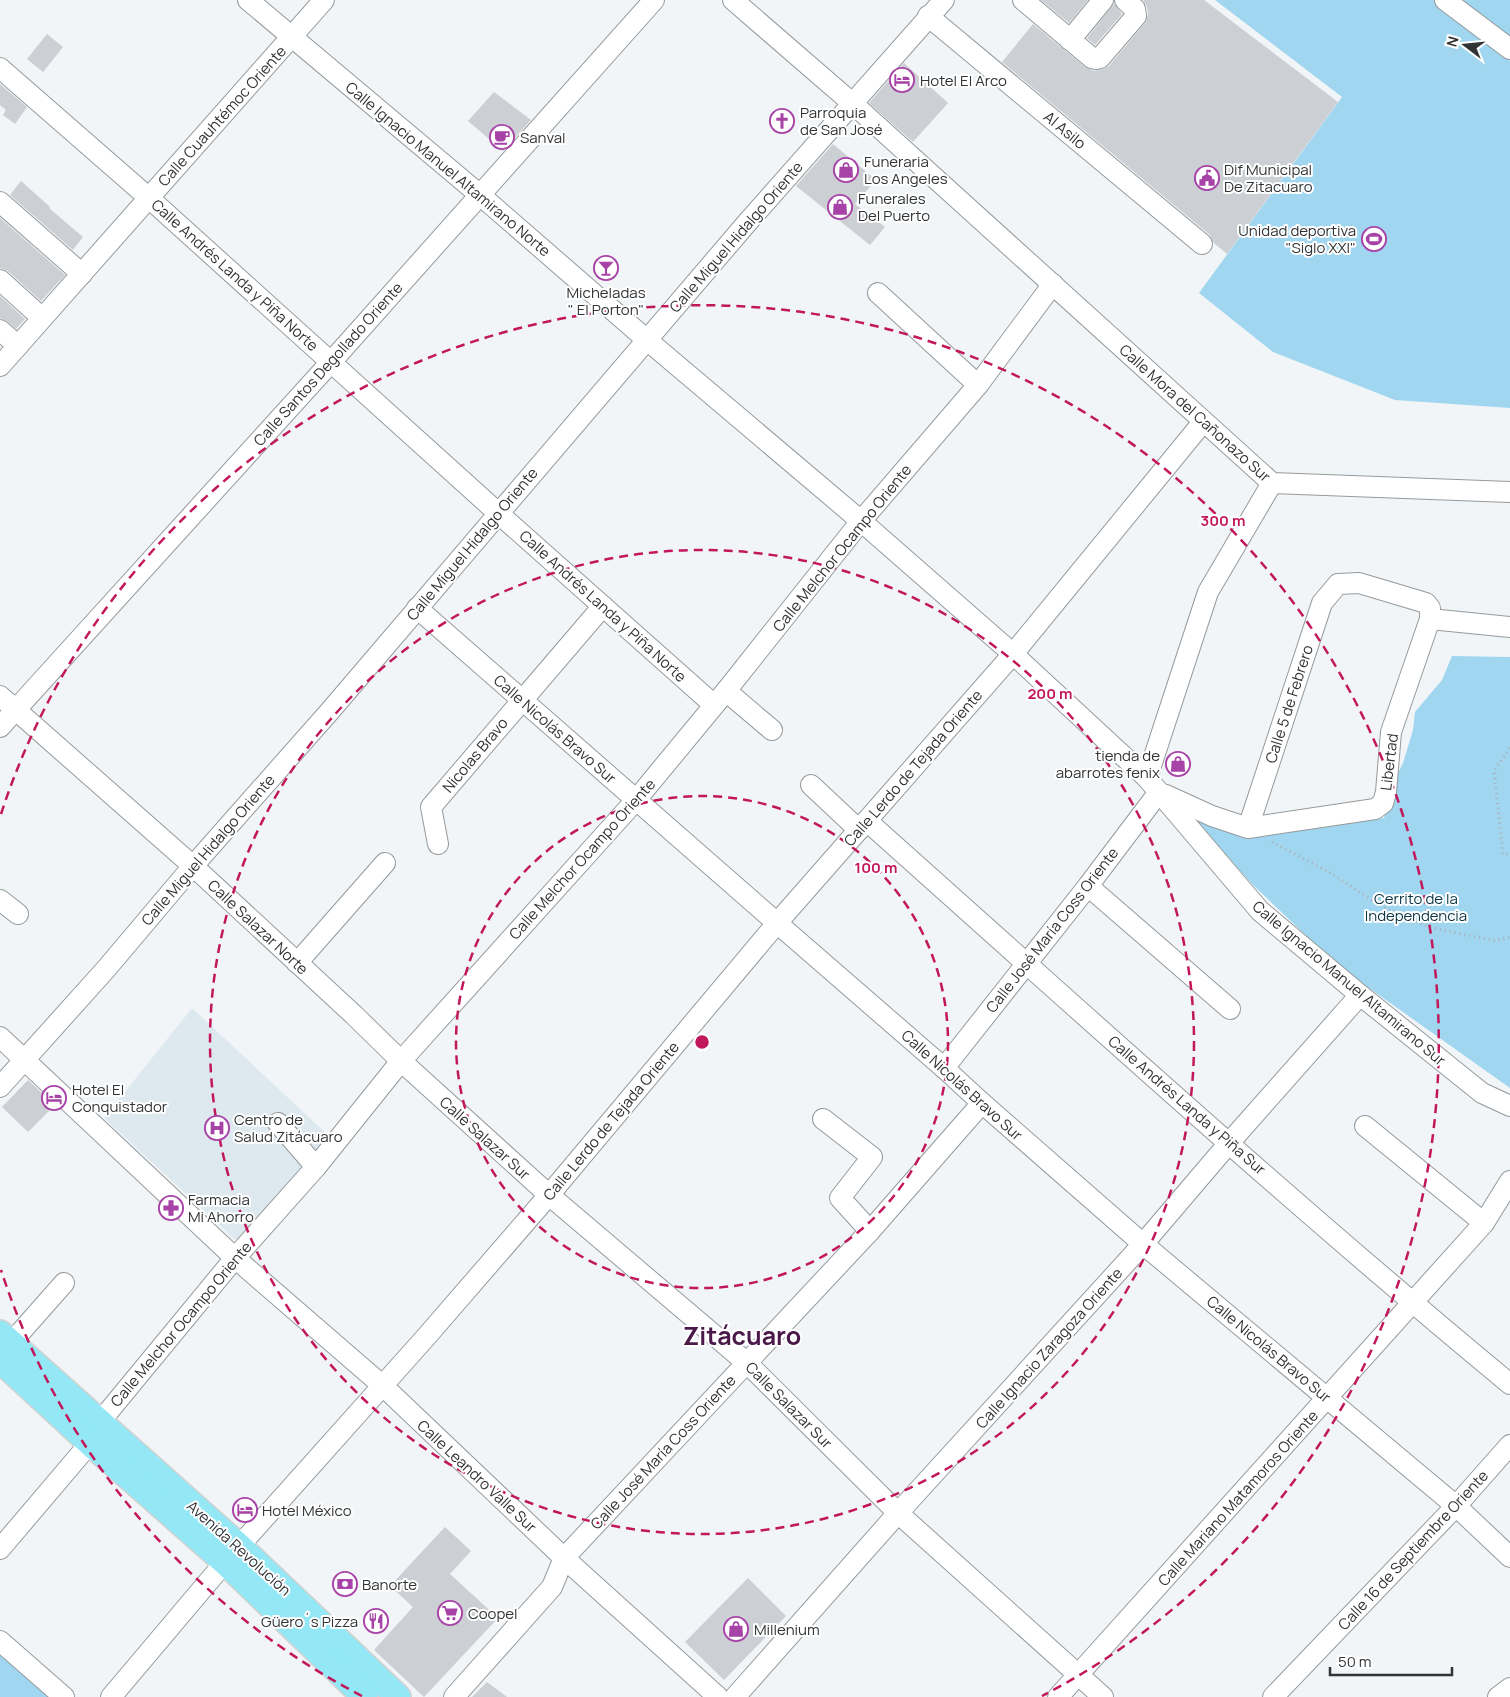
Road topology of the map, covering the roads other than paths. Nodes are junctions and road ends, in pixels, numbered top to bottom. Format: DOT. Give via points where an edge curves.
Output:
graph roads {
  1 [pos="248,0"];
  2 [pos="324,0"];
  3 [pos="654,0"];
  4 [pos="733,0"];
  5 [pos="944,0"];
  6 [pos="1023,0"];
  7 [pos="1103,0"];
  8 [pos="1125,0"];
  9 [pos="1445,0"];
  10 [pos="928,16"];
  11 [pos="292,38"];
  12 [pos="1070,40"];
  13 [pos="1510,49"];
  14 [pos="0,68"];
  15 [pos="852,103"];
  16 [pos="480,195"];
  17 [pos="149,198"];
  18 [pos="0,202"];
  19 [pos="1202,244"];
  20 [pos="82,274"];
  21 [pos="0,280"];
  22 [pos="1053,284"];
  23 [pos="878,293"];
  24 [pos="42,318"];
  25 [pos="0,330"];
  26 [pos="647,340"];
  27 [pos="18,346"];
  28 [pos="331,362"];
  29 [pos="0,366"];
  30 [pos="978,385"];
  31 [pos="1203,422"];
  32 [pos="1272,483"];
  33 [pos="1510,492"];
  34 [pos="498,513"];
  35 [pos="861,521"];
  36 [pos="603,606"];
  37 [pos="417,608"];
  38 [pos="1428,611"];
  39 [pos="1510,627"];
  40 [pos="1013,654"];
  41 [pos="0,696"];
  42 [pos="720,698"];
  43 [pos="522,700"];
  44 [pos="15,710"];
  45 [pos="0,727"];
  46 [pos="772,730"];
  47 [pos="811,785"];
  48 [pos="1153,785"];
  49 [pos="636,800"];
  50 [pos="863,825"];
  51 [pos="1248,828"];
  52 [pos="438,844"];
  53 [pos="385,863"];
  54 [pos="192,866"];
  55 [pos="1088,886"];
  56 [pos="0,900"];
  57 [pos="18,914"];
  58 [pos="777,924"];
  59 [pos="298,963"];
  60 [pos="1027,964"];
  61 [pos="1360,995"];
  62 [pos="1230,1009"];
  63 [pos="0,1037"];
  64 [pos="24,1059"];
  65 [pos="401,1061"];
  66 [pos="944,1068"];
  67 [pos="0,1087"];
  68 [pos="982,1103"];
  69 [pos="1510,1106"];
  70 [pos="823,1119"];
  71 [pos="278,1124"];
  72 [pos="1365,1126"];
  73 [pos="1229,1143"];
  74 [pos="316,1167"];
  75 [pos="1510,1181"];
  76 [pos="549,1195"];
  77 [pos="1484,1223"];
  78 [pos="870,1231"];
  79 [pos="1143,1244"];
  80 [pos="235,1258"];
  81 [pos="64,1284"];
  82 [pos="1411,1302"];
  83 [pos="4,1346"];
  84 [pos="747,1363"];
  85 [pos="1510,1384"];
  86 [pos="382,1386"];
  87 [pos="1327,1398"];
  88 [pos="95,1433"];
  89 [pos="1510,1445"];
  90 [pos="1456,1506"];
  91 [pos="898,1513"];
  92 [pos="0,1549"];
  93 [pos="233,1555"];
  94 [pos="1510,1557"];
  95 [pos="564,1558"];
  96 [pos="0,1641"];
  97 [pos="1078,1675"];
  98 [pos="1510,1688"];
  99 [pos="64,1697"];
  100 [pos="111,1697"];
  101 [pos="365,1697"];
  102 [pos="398,1697"];
  103 [pos="454,1697"];
  104 [pos="718,1697"];
  105 [pos="735,1697"];
  106 [pos="1058,1697"];
  107 [pos="1103,1697"];
  108 [pos="1273,1697"];
  109 [pos="1498,1697"];
  1 -- 11 [label="street, Calle Ignacio Manuel Altamirano Norte"];
  2 -- 11 [label="street, Calle Cuauhtémoc Oriente"];
  3 -- 16 [label="street, Calle Santos Degollado Oriente"];
  4 -- 15 [label="street, Calle Mora del Cañonazo Sur"];
  5 -- 10 [label="street, Calle Miguel Hidalgo Oriente"];
  6 -- 12 [label="street"];
  7 -- 12 [label="street"];
  8 -- 12 [label="street" via="1135,9 1136,16 1100,58 1092,58"];
  9 -- 13 [label="street"];
  10 -- 15 [label="street, Calle Miguel Hidalgo Oriente"];
  10 -- 19 [label="street, Al Asilo"];
  11 -- 16 [label="street, Calle Ignacio Manuel Altamirano Norte"];
  11 -- 17 [label="street, Calle Cuauhtémoc Oriente"];
  14 -- 17 [label="street, Calle Andrés Landa y Piña Norte"];
  15 -- 22 [label="street, Calle Mora del Cañonazo Sur"];
  15 -- 26 [label="street, Calle Miguel Hidalgo Oriente"];
  16 -- 26 [label="street, Calle Ignacio Manuel Altamirano Norte"];
  16 -- 28 [label="street, Calle Santos Degollado Oriente"];
  17 -- 20 [label="street, Calle Cuauhtémoc Oriente"];
  17 -- 28 [label="street, Calle Andrés Landa y Piña Norte"];
  18 -- 20 [label="street"];
  20 -- 24 [label="street, Calle Cuauhtémoc Oriente"];
  21 -- 24 [label="street"];
  22 -- 30 [label="street, Calle Melchor Ocampo Oriente"];
  22 -- 31 [label="street, Calle Mora del Cañonazo Sur"];
  23 -- 30 [label="street"];
  24 -- 27 [label="street, Calle Cuauhtémoc Oriente"];
  25 -- 27 [label="street"];
  26 -- 34 [label="street, Calle Miguel Hidalgo Oriente"];
  26 -- 35 [label="street, Calle Ignacio Manuel Altamirano Sur"];
  27 -- 29 [label="street, Calle Cuauhtémoc Oriente"];
  28 -- 34 [label="street, Calle Andrés Landa y Piña Norte"];
  28 -- 44 [label="street, Calle Santos Degollado Oriente"];
  30 -- 35 [label="street, Calle Melchor Ocampo Oriente"];
  31 -- 32 [label="street, Calle Mora del Cañonazo Sur"];
  31 -- 40 [label="street, Calle Lerdo de Tejada Oriente"];
  32 -- 33 [label="street, Calle Mora del Cañonazo Sur"];
  32 -- 48 [label="street, Calle José María Coss Oriente" via="1208,592"];
  34 -- 36 [label="street, Calle Andrés Landa y Piña Norte"];
  34 -- 37 [label="street, Calle Miguel Hidalgo Oriente"];
  35 -- 40 [label="street, Calle Ignacio Manuel Altamirano Sur"];
  35 -- 42 [label="street, Calle Melchor Ocampo Oriente"];
  36 -- 42 [label="street, Calle Andrés Landa y Piña Norte"];
  36 -- 43 [label="street, Nicolas Bravo"];
  37 -- 43 [label="street, Calle Nicolás Bravo Sur"];
  37 -- 54 [label="street, Calle Miguel Hidalgo Oriente"];
  38 -- 39 [label="street"];
  38 -- 51 [label="street, Libertad" via="1390,732 1383,803 1375,809"];
  38 -- 51 [label="street, Calle 5 de Febrero" via="1359,582 1338,584 1322,603"];
  40 -- 48 [label="street, Calle Ignacio Manuel Altamirano Sur"];
  40 -- 50 [label="street, Calle Lerdo de Tejada Oriente"];
  41 -- 44 [label="street, Calle Salazar Norte"];
  42 -- 46 [label="street, Calle Andrés Landa y Piña Norte"];
  42 -- 49 [label="street, Calle Melchor Ocampo Oriente"];
  43 -- 49 [label="street, Calle Nicolás Bravo Sur"];
  43 -- 52 [label="street, Nicolas Bravo" via="431,807"];
  44 -- 45 [label="street, Calle Santos Degollado Oriente"];
  44 -- 54 [label="street, Calle Salazar Norte"];
  47 -- 50 [label="street, Calle Andrés Landa y Piña Sur"];
  48 -- 51 [label="street" via="1212,816"];
  48 -- 55 [label="street, Calle José María Coss Oriente"];
  48 -- 61 [label="street, Calle Ignacio Manuel Altamirano Sur" via="1260,911"];
  49 -- 58 [label="street, Calle Nicolás Bravo Sur"];
  49 -- 65 [label="street, Calle Melchor Ocampo Oriente"];
  50 -- 58 [label="street, Calle Lerdo de Tejada Oriente"];
  50 -- 60 [label="street, Calle Andrés Landa y Piña Sur"];
  53 -- 59 [label="street"];
  54 -- 59 [label="street, Calle Salazar Norte"];
  54 -- 64 [label="street, Calle Miguel Hidalgo Oriente" via="106,969"];
  55 -- 60 [label="street, Calle José María Coss Oriente"];
  55 -- 62 [label="street"];
  56 -- 57 [label="street"];
  58 -- 66 [label="street, Calle Nicolás Bravo Sur"];
  58 -- 76 [label="street, Calle Lerdo de Tejada Oriente"];
  59 -- 65 [label="street, Calle Salazar Norte"];
  60 -- 66 [label="street, Calle José María Coss Oriente"];
  60 -- 73 [label="street, Calle Andrés Landa y Piña Sur"];
  61 -- 69 [label="street, Calle Ignacio Manuel Altamirano Sur" via="1482,1093"];
  61 -- 73 [label="street, Calle Ignacio Zaragoza Oriente"];
  63 -- 64 [label="street, Calle Leandro Valle Sur"];
  64 -- 67 [label="street, Calle Miguel Hidalgo Oriente"];
  64 -- 80 [label="street, Calle Leandro Valle Sur"];
  65 -- 74 [label="street, Calle Melchor Ocampo Oriente"];
  65 -- 76 [label="street, Calle Salazar Sur"];
  66 -- 68 [label="street, Calle Nicolás Bravo Sur"];
  68 -- 78 [label="street, Calle José María Coss Oriente"];
  68 -- 79 [label="street, Calle Nicolás Bravo Sur"];
  70 -- 78 [label="street" via="872,1157 840,1198"];
  71 -- 74 [label="street"];
  72 -- 77 [label="street"];
  73 -- 79 [label="street, Calle Ignacio Zaragoza Oriente"];
  73 -- 82 [label="street, Calle Andrés Landa y Piña Sur"];
  74 -- 80 [label="street, Calle Melchor Ocampo Oriente"];
  75 -- 77 [label="street, Calle Mariano Matamoros Oriente"];
  76 -- 84 [label="street, Calle Salazar Sur"];
  76 -- 86 [label="street, Calle Lerdo de Tejada Oriente"];
  77 -- 82 [label="street, Calle Mariano Matamoros Oriente"];
  78 -- 84 [label="street, Calle José María Coss Oriente"];
  79 -- 87 [label="street, Calle Nicolás Bravo Sur"];
  79 -- 91 [label="street, Calle Ignacio Zaragoza Oriente"];
  80 -- 86 [label="street, Calle Leandro Valle Sur"];
  80 -- 88 [label="street, Calle Melchor Ocampo Oriente"];
  81 -- 83 [label="street"];
  82 -- 85 [label="street, Calle Andrés Landa y Piña Sur"];
  82 -- 87 [label="street, Calle Mariano Matamoros Oriente"];
  83 -- 88 [label="main road, Avenida Revolución"];
  84 -- 91 [label="street, Calle Salazar Sur"];
  84 -- 95 [label="street, Calle José María Coss Oriente"];
  86 -- 93 [label="street, Calle Lerdo de Tejada Oriente"];
  86 -- 95 [label="street, Calle Leandro Valle Sur"];
  87 -- 90 [label="street, Calle Nicolás Bravo Sur"];
  87 -- 97 [label="street, Calle Mariano Matamoros Oriente"];
  88 -- 92 [label="street, Calle Melchor Ocampo Oriente"];
  88 -- 93 [label="main road, Avenida Revolución"];
  89 -- 90 [label="street, Calle 16 de Septiembre Oriente"];
  90 -- 94 [label="street, Calle Nicolás Bravo Sur"];
  90 -- 108 [label="street, Calle 16 de Septiembre Oriente"];
  91 -- 97 [label="street, Calle Salazar Sur"];
  91 -- 105 [label="street, Calle Ignacio Zaragoza Oriente"];
  93 -- 100 [label="street, Calle Lerdo de Tejada Oriente"];
  93 -- 101 [label="main road, Avenida Revolución"];
  93 -- 102 [label="main road, Avenida Revolución"];
  95 -- 103 [label="street, Calle José María Coss Oriente" via="552,1587"];
  95 -- 104 [label="street, Calle Leandro Valle Sur"];
  96 -- 99 [label="street"];
  97 -- 106 [label="street, Calle Mariano Matamoros Oriente"];
  97 -- 107 [label="street, Calle Salazar Sur"];
  98 -- 109 [label="street"];
}
